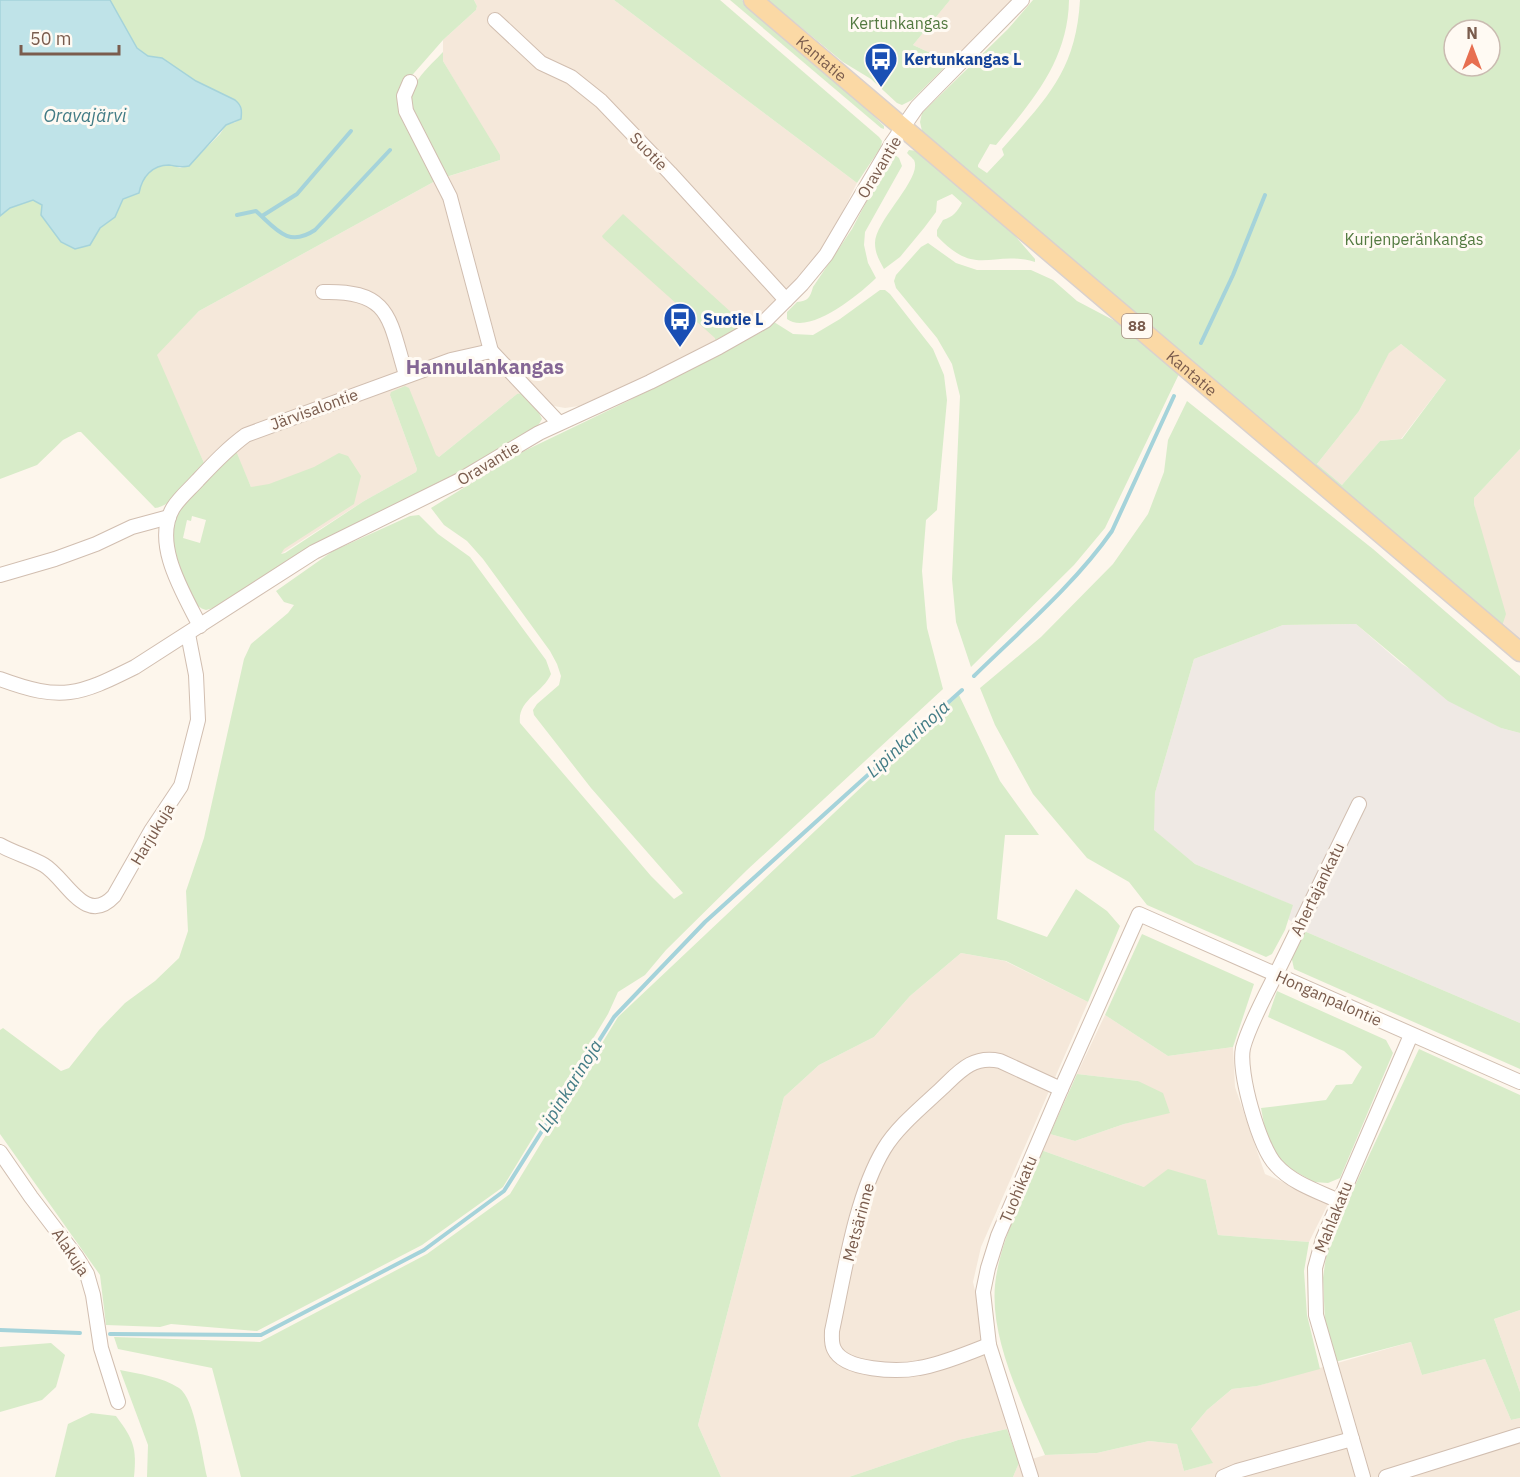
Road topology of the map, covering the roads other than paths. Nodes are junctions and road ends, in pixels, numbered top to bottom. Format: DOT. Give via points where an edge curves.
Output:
graph roads {
  1 [pos="753,0"];
  2 [pos="1022,0"];
  3 [pos="495,20"];
  4 [pos="410,82"];
  5 [pos="903,127"];
  6 [pos="323,292"];
  7 [pos="786,300"];
  8 [pos="491,351"];
  9 [pos="406,375"];
  10 [pos="560,423"];
  11 [pos="169,517"];
  12 [pos="0,575"];
  13 [pos="194,630"];
  14 [pos="1520,652"];
  15 [pos="0,679"];
  16 [pos="1359,804"];
  17 [pos="0,846"];
  18 [pos="1139,914"];
  19 [pos="1276,975"];
  20 [pos="1411,1035"];
  21 [pos="1520,1082"];
  22 [pos="1060,1089"];
  23 [pos="0,1152"];
  24 [pos="1339,1201"];
  25 [pos="989,1345"];
  26 [pos="118,1402"];
  27 [pos="1520,1435"];
  28 [pos="1352,1439"];
  29 [pos="1031,1477"];
  30 [pos="1223,1477"];
  31 [pos="1363,1477"];
  32 [pos="1386,1477"];
  1 -- 5 [label="main road, Kantatie / 88"];
  2 -- 5 [label="street, Oravantie" via="929,94"];
  3 -- 7 [label="street, Suotie" via="542,63 571,76 601,101"];
  4 -- 8 [label="street" via="404,96 406,111 450,197"];
  5 -- 7 [label="street, Oravantie" via="826,255"];
  5 -- 14 [label="main road, Kantatie / 88"];
  6 -- 9 [label="street" via="359,294 381,307 389,319"];
  7 -- 10 [label="street, Oravantie" via="765,321 719,347"];
  8 -- 9 [label="street, Järvisalontie"];
  8 -- 10 [label="street"];
  9 -- 11 [label="street, Järvisalontie" via="246,435 181,498"];
  10 -- 13 [label="street, Oravantie" via="460,480 314,552"];
  11 -- 12 [label="street"];
  11 -- 13 [label="street" via="170,561"];
  13 -- 15 [label="street, Oravantie" via="135,667 77,692 40,692"];
  13 -- 17 [label="street, Harjukuja" via="198,720 181,786 107,904 100,907 83,903 45,865"];
  16 -- 19 [label="street, Ahertajankatu"];
  18 -- 19 [label="street, Honganpalontie"];
  18 -- 22 [label="street, Tuohikatu"];
  19 -- 20 [label="street, Honganpalontie"];
  19 -- 24 [label="street, Ahertajankatu" via="1243,1048 1244,1080 1263,1145 1274,1163 1290,1177"];
  20 -- 21 [label="street, Honganpalontie"];
  20 -- 24 [label="street, Mahlakatu"];
  22 -- 25 [label="street, Tuohikatu" via="988,1268 983,1293"];
  22 -- 25 [label="street, Metsärinne" via="991,1059 977,1060 963,1069 885,1147 869,1178 857,1221 832,1330 832,1346 838,1355 848,1363 881,1370 919,1368"];
  23 -- 26 [label="street, Alakuja" via="87,1274 101,1348"];
  24 -- 28 [label="street, Mahlakatu" via="1318,1252 1315,1302 1319,1331"];
  25 -- 29 [label="street, Tuohikatu"];
  27 -- 32 [label="street"];
  28 -- 30 [label="street"];
  28 -- 31 [label="street, Mahlakatu"];
}
